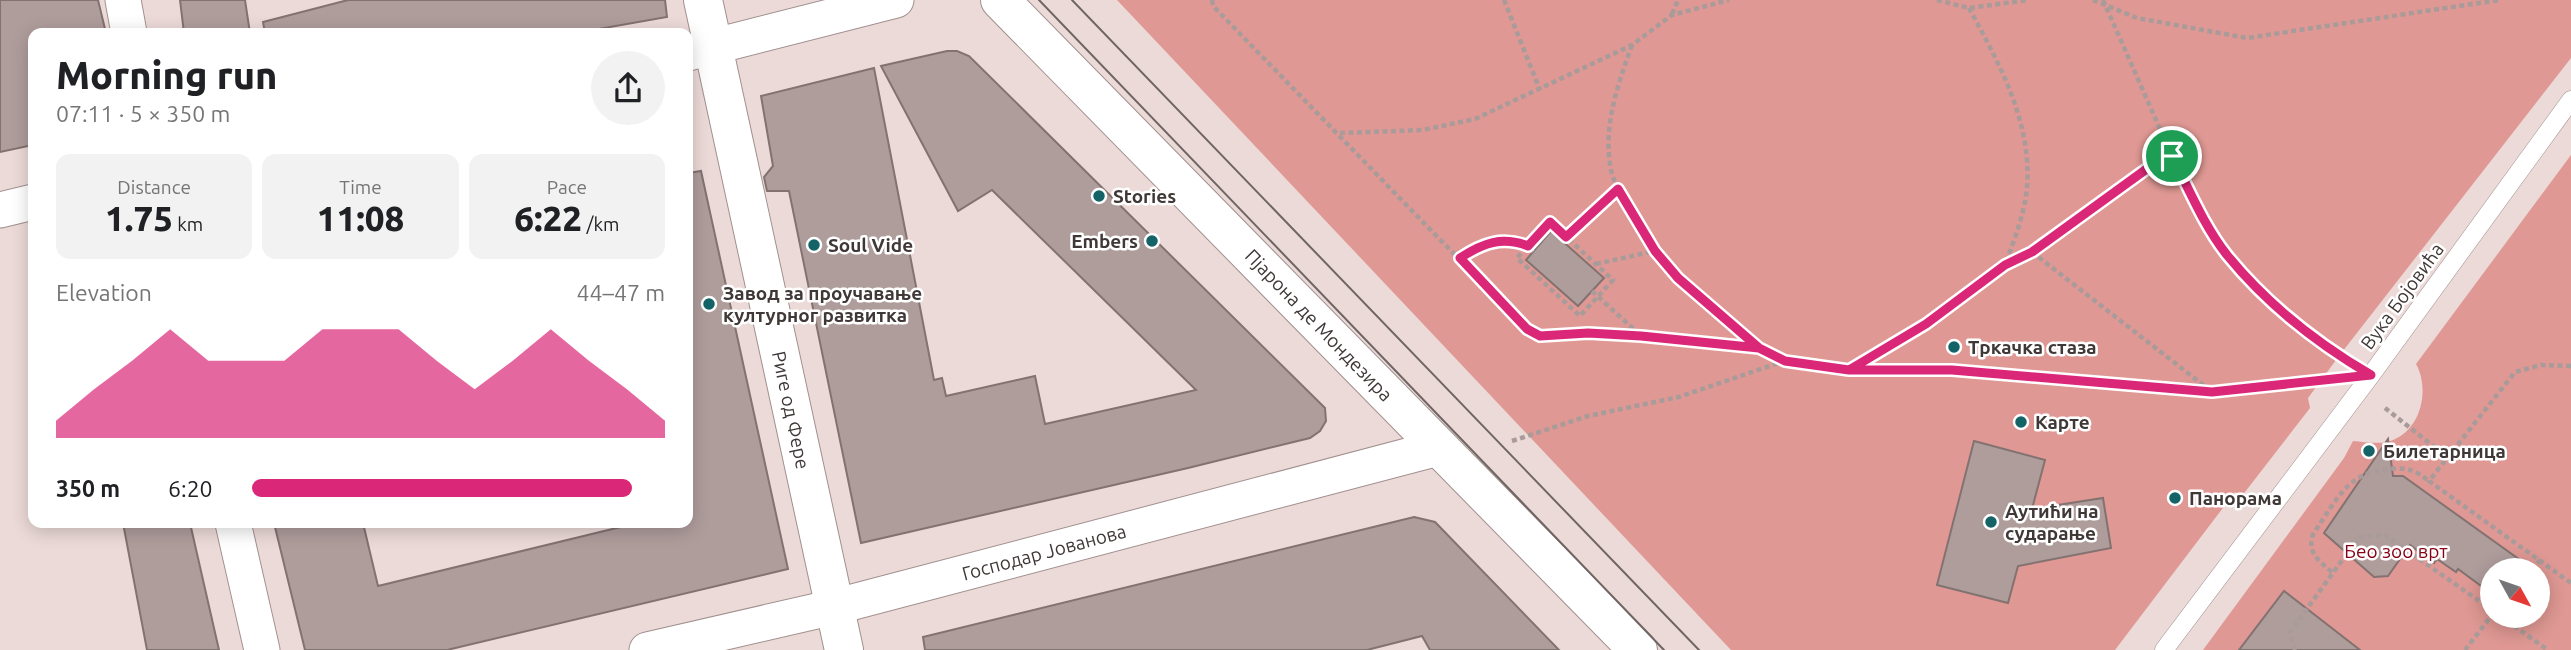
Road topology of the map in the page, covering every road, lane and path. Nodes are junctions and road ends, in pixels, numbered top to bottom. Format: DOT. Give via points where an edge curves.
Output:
graph roads {
  1 [pos="124,0"];
  2 [pos="703,0"];
  3 [pos="896,0"];
  4 [pos="1000,0"];
  5 [pos="1212,0"];
  6 [pos="1504,0"];
  7 [pos="1678,0"];
  8 [pos="1729,0"];
  9 [pos="1937,0"];
  10 [pos="2028,0"];
  11 [pos="2093,0"];
  12 [pos="2499,0"];
  13 [pos="2106,2"];
  14 [pos="1969,8"];
  15 [pos="1672,15"];
  16 [pos="128,28"];
  17 [pos="1632,45"];
  18 [pos="700,50"];
  19 [pos="1540,90"];
  20 [pos="2571,100"];
  21 [pos="1339,133"];
  22 [pos="2172,156"];
  23 [pos="1618,189"];
  24 [pos="28,202"];
  25 [pos="0,209"];
  26 [pos="1566,237"];
  27 [pos="1528,246"];
  28 [pos="1655,251"];
  29 [pos="1533,252"];
  30 [pos="2032,252"];
  31 [pos="1460,258"];
  32 [pos="1596,265"];
  33 [pos="2005,265"];
  34 [pos="1592,291"];
  35 [pos="1597,297"];
  36 [pos="1641,336"];
  37 [pos="1759,348"];
  38 [pos="1785,361"];
  39 [pos="2571,366"];
  40 [pos="1849,370"];
  41 [pos="2371,375"];
  42 [pos="2212,392"];
  43 [pos="2376,400"];
  44 [pos="1512,441"];
  45 [pos="1438,448"];
  46 [pos="2447,457"];
  47 [pos="2429,481"];
  48 [pos="234,528"];
  49 [pos="2536,558"];
  50 [pos="2550,568"];
  51 [pos="2332,572"];
  52 [pos="2571,583"];
  53 [pos="2480,603"];
  54 [pos="834,607"];
  55 [pos="2481,628"];
  56 [pos="2517,628"];
  57 [pos="262,650"];
  58 [pos="647,650"];
  59 [pos="844,650"];
  60 [pos="1638,650"];
  61 [pos="2164,650"];
  62 [pos="2295,650"];
  63 [pos="2465,650"];
  64 [pos="2548,650"];
  1 -- 16 [label="street"];
  2 -- 18 [label="street"];
  3 -- 18 [label="street"];
  4 -- 45 [label="street, Пјарона де Мондезира"];
  5 -- 21 [label="path"];
  6 -- 19 [label="path"];
  7 -- 15 [label="path"];
  8 -- 15 [label="path"];
  9 -- 14 [label="path"];
  10 -- 14 [label="path"];
  11 -- 13 [label="path"];
  12 -- 13 [label="path" via="2247,38 2137,18"];
  13 -- 22 [label="path"];
  14 -- 33 [label="path" via="2019,110 2026,155 2027,187"];
  15 -- 17 [label="path"];
  17 -- 19 [label="path"];
  17 -- 23 [label="path" via="1608,127 1610,166"];
  18 -- 54 [label="street, Риге од Фере"];
  19 -- 21 [label="path" via="1475,118 1423,130"];
  20 -- 41 [label="lane, Вука Бојовића"];
  21 -- 31 [label="path"];
  22 -- 30 [label="path" via="2159,160"];
  22 -- 41 [label="path" via="2205,222 2243,273 2283,312"];
  23 -- 26 [label="path"];
  23 -- 28 [label="path"];
  24 -- 25 [label="street"];
  26 -- 27 [label="path" via="1550,222"];
  26 -- 32 [label="path"];
  27 -- 29 [label="path"];
  27 -- 31 [label="path" via="1493,241"];
  27 -- 35 [label="path" via="1517,258 1580,316"];
  28 -- 32 [label="path"];
  28 -- 37 [label="path" via="1678,278"];
  30 -- 33 [label="path"];
  30 -- 42 [label="path"];
  31 -- 36 [label="path" via="1527,329 1540,336"];
  32 -- 35 [label="path" via="1613,280"];
  33 -- 40 [label="path" via="1926,324"];
  34 -- 35 [label="path"];
  35 -- 36 [label="path"];
  36 -- 37 [label="path"];
  37 -- 38 [label="path"];
  38 -- 40 [label="path"];
  38 -- 44 [label="path" via="1679,397 1588,416"];
  39 -- 46 [label="path" via="2541,365 2515,372"];
  40 -- 42 [label="path" via="1952,370"];
  41 -- 42 [label="path"];
  41 -- 61 [label="lane, Вука Бојовића"];
  43 -- 46 [label="path"];
  45 -- 54 [label="street, Господар Јованова"];
  45 -- 60 [label="street, Пјарона де Мондезира"];
  46 -- 47 [label="path"];
  47 -- 49 [label="path"];
  47 -- 51 [label="path" via="2413,469 2393,468 2361,474 2351,481 2309,544 2314,556"];
  48 -- 57 [label="street"];
  50 -- 52 [label="path"];
  51 -- 53 [label="path" via="2359,537 2385,535"];
  51 -- 62 [label="path" via="2290,632"];
  54 -- 58 [label="street, Господар Јованова"];
  54 -- 59 [label="street, Риге од Фере"];
  55 -- 63 [label="path"];
  56 -- 64 [label="path"];
}
